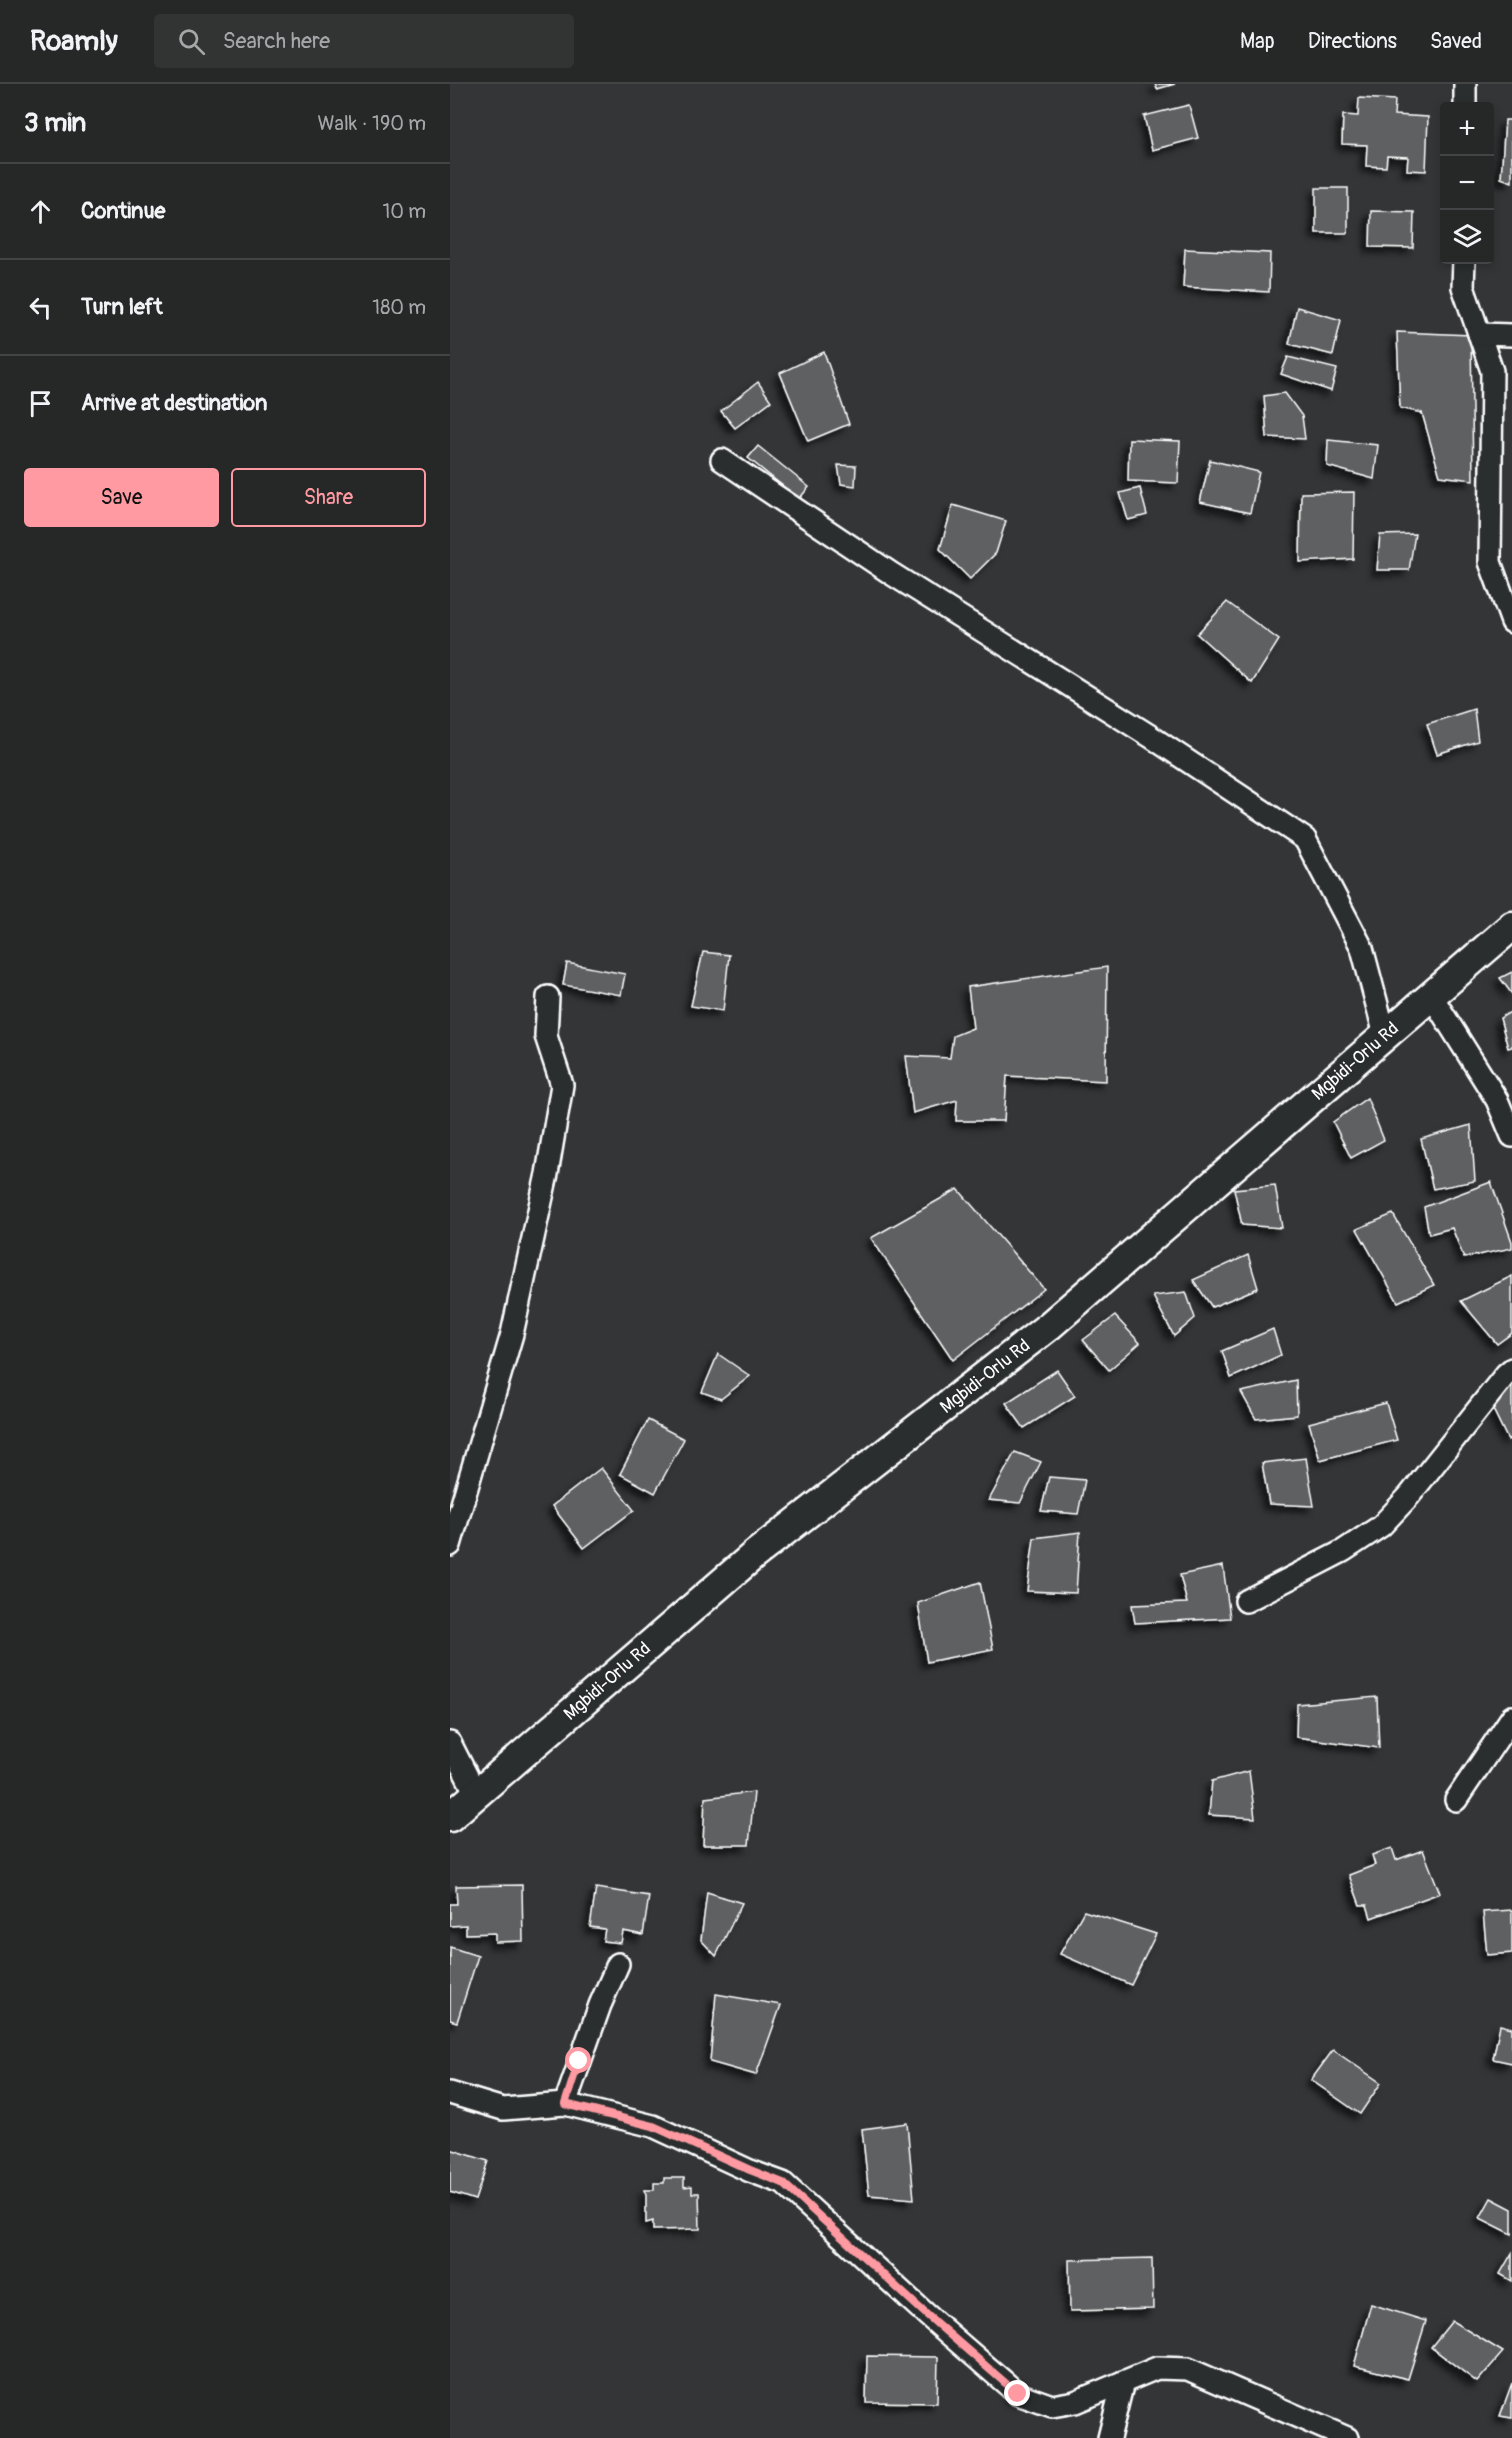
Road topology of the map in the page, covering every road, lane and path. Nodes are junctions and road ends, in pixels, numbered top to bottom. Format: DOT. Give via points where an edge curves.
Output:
graph roads {
  1 [pos="1466,84"];
  2 [pos="1465,102"];
  3 [pos="1464,264"];
  4 [pos="1479,334"];
  5 [pos="1512,335"];
  6 [pos="722,460"];
  7 [pos="1512,622"];
  8 [pos="1512,926"];
  9 [pos="1431,995"];
  10 [pos="548,997"];
  11 [pos="1386,1035"];
  12 [pos="1512,1136"];
  13 [pos="1512,1369"];
  14 [pos="450,1545"];
  15 [pos="1246,1601"];
  16 [pos="1512,1717"];
  17 [pos="450,1743"];
  18 [pos="476,1794"];
  19 [pos="1456,1800"];
  20 [pos="450,1817"];
  21 [pos="618,1964"];
  22 [pos="450,2093"];
  23 [pos="565,2104"];
  24 [pos="1123,2382"];
  25 [pos="1109,2438"];
  26 [pos="1347,2438"];
  1 -- 2 [label="street"];
  3 -- 4 [label="street" via="1464,287"];
  4 -- 5 [label="street"];
  4 -- 7 [label="street" via="1492,371 1490,562"];
  6 -- 11 [label="street" via="1305,839 1362,948"];
  8 -- 9 [label="main road, Mgbidi-Orlu Rd"];
  9 -- 11 [label="main road, Mgbidi-Orlu Rd"];
  9 -- 12 [label="street" via="1497,1100"];
  10 -- 14 [label="street" via="546,1036 562,1085 547,1174 512,1334"];
  11 -- 18 [label="main road, Mgbidi-Orlu Rd" via="1049,1326 754,1555"];
  13 -- 15 [label="street" via="1381,1526 1343,1551"];
  16 -- 19 [label="street"];
  17 -- 18 [label="street"];
  18 -- 20 [label="main road, Mgbidi-Orlu Rd"];
  21 -- 23 [label="street"];
  22 -- 23 [label="street" via="504,2109"];
  23 -- 24 [label="street" via="653,2126 783,2183 1018,2394 1052,2406 1075,2402"];
  24 -- 25 [label="street"];
  24 -- 26 [label="street" via="1157,2368 1188,2369"];
}
